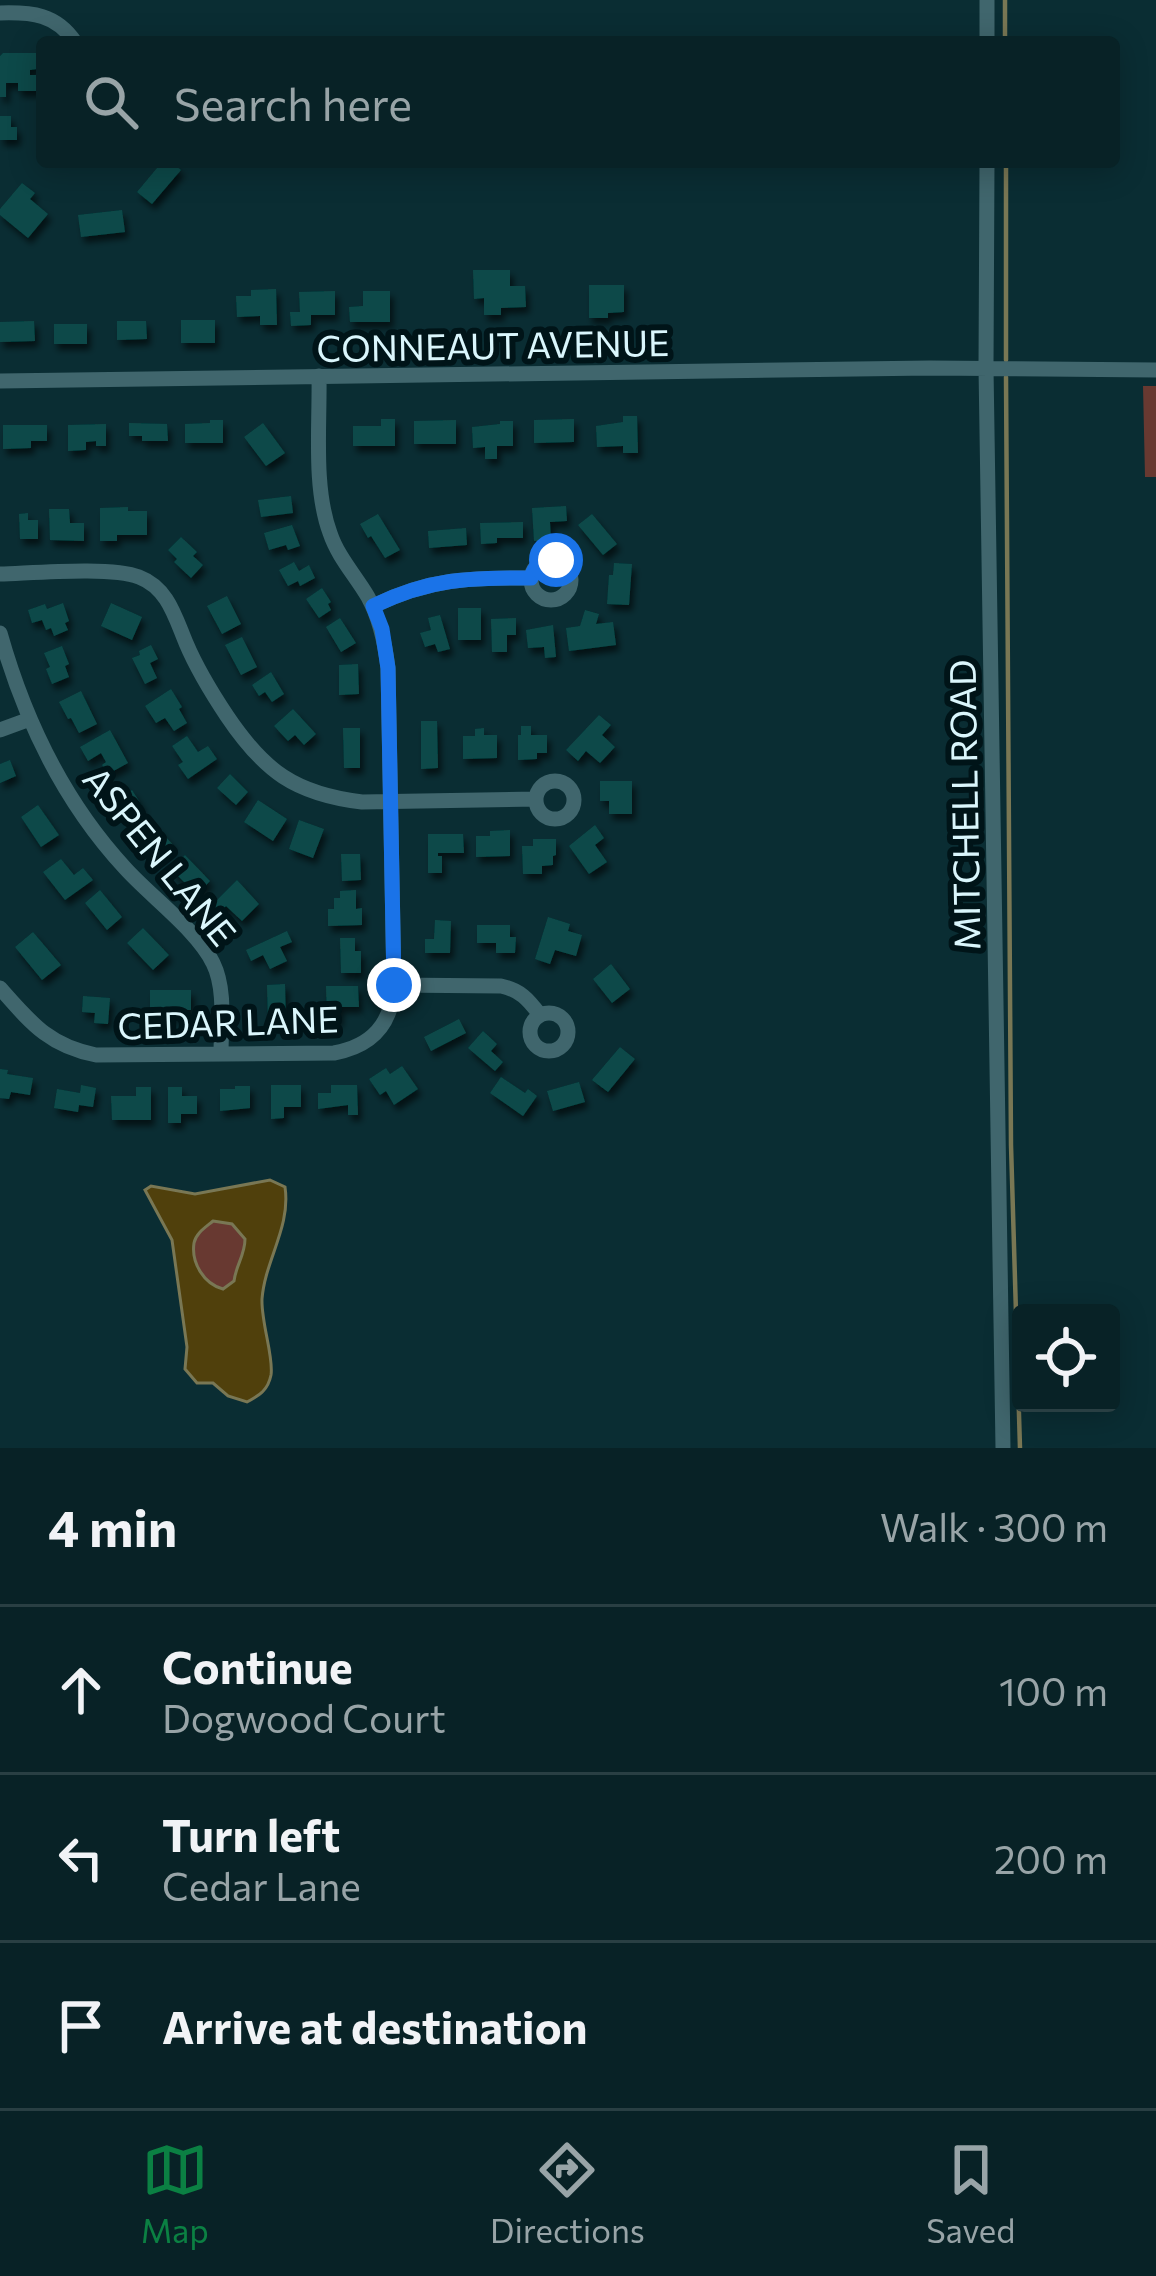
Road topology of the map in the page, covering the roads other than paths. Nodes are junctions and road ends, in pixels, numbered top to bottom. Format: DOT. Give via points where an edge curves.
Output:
graph roads {
  1 [pos="987,0"];
  2 [pos="0,13"];
  3 [pos="70,36"];
  4 [pos="987,36"];
  5 [pos="987,168"];
  6 [pos="986,368"];
  7 [pos="1156,370"];
  8 [pos="319,376"];
  9 [pos="0,381"];
  10 [pos="0,574"];
  11 [pos="531,578"];
  12 [pos="373,606"];
  13 [pos="0,633"];
  14 [pos="29,719"];
  15 [pos="0,730"];
  16 [pos="536,799"];
  17 [pos="390,801"];
  18 [pos="394,985"];
  19 [pos="1,992"];
  20 [pos="539,1015"];
  21 [pos="221,1054"];
  22 [pos="1003,1448"];
  1 -- 4 [label="street"];
  2 -- 3 [label="street" via="49,17"];
  5 -- 6 [label="street, MITCHELL ROAD"];
  6 -- 7 [label="street, CONNEAUT AVENUE"];
  6 -- 8 [label="street, CONNEAUT AVENUE"];
  6 -- 22 [label="street, MITCHELL ROAD"];
  8 -- 9 [label="street, CONNEAUT AVENUE"];
  8 -- 12 [label="street, CEDAR LANE" via="325,516"];
  10 -- 17 [label="street" via="117,572 146,580 168,600 210,690 266,766 316,794"];
  11 -- 12 [label="street" via="442,580"];
  12 -- 17 [label="street, CEDAR LANE" via="388,668"];
  13 -- 14 [label="street, ASPEN LANE"];
  14 -- 15 [label="street"];
  14 -- 21 [label="street, ASPEN LANE" via="97,834 213,961"];
  16 -- 17 [label="street"];
  17 -- 18 [label="street, CEDAR LANE"];
  18 -- 20 [label="street" via="501,986 526,997"];
  18 -- 21 [label="street, CEDAR LANE" via="387,1018 360,1046"];
  19 -- 21 [label="street, CEDAR LANE" via="46,1036 75,1051"];
}
